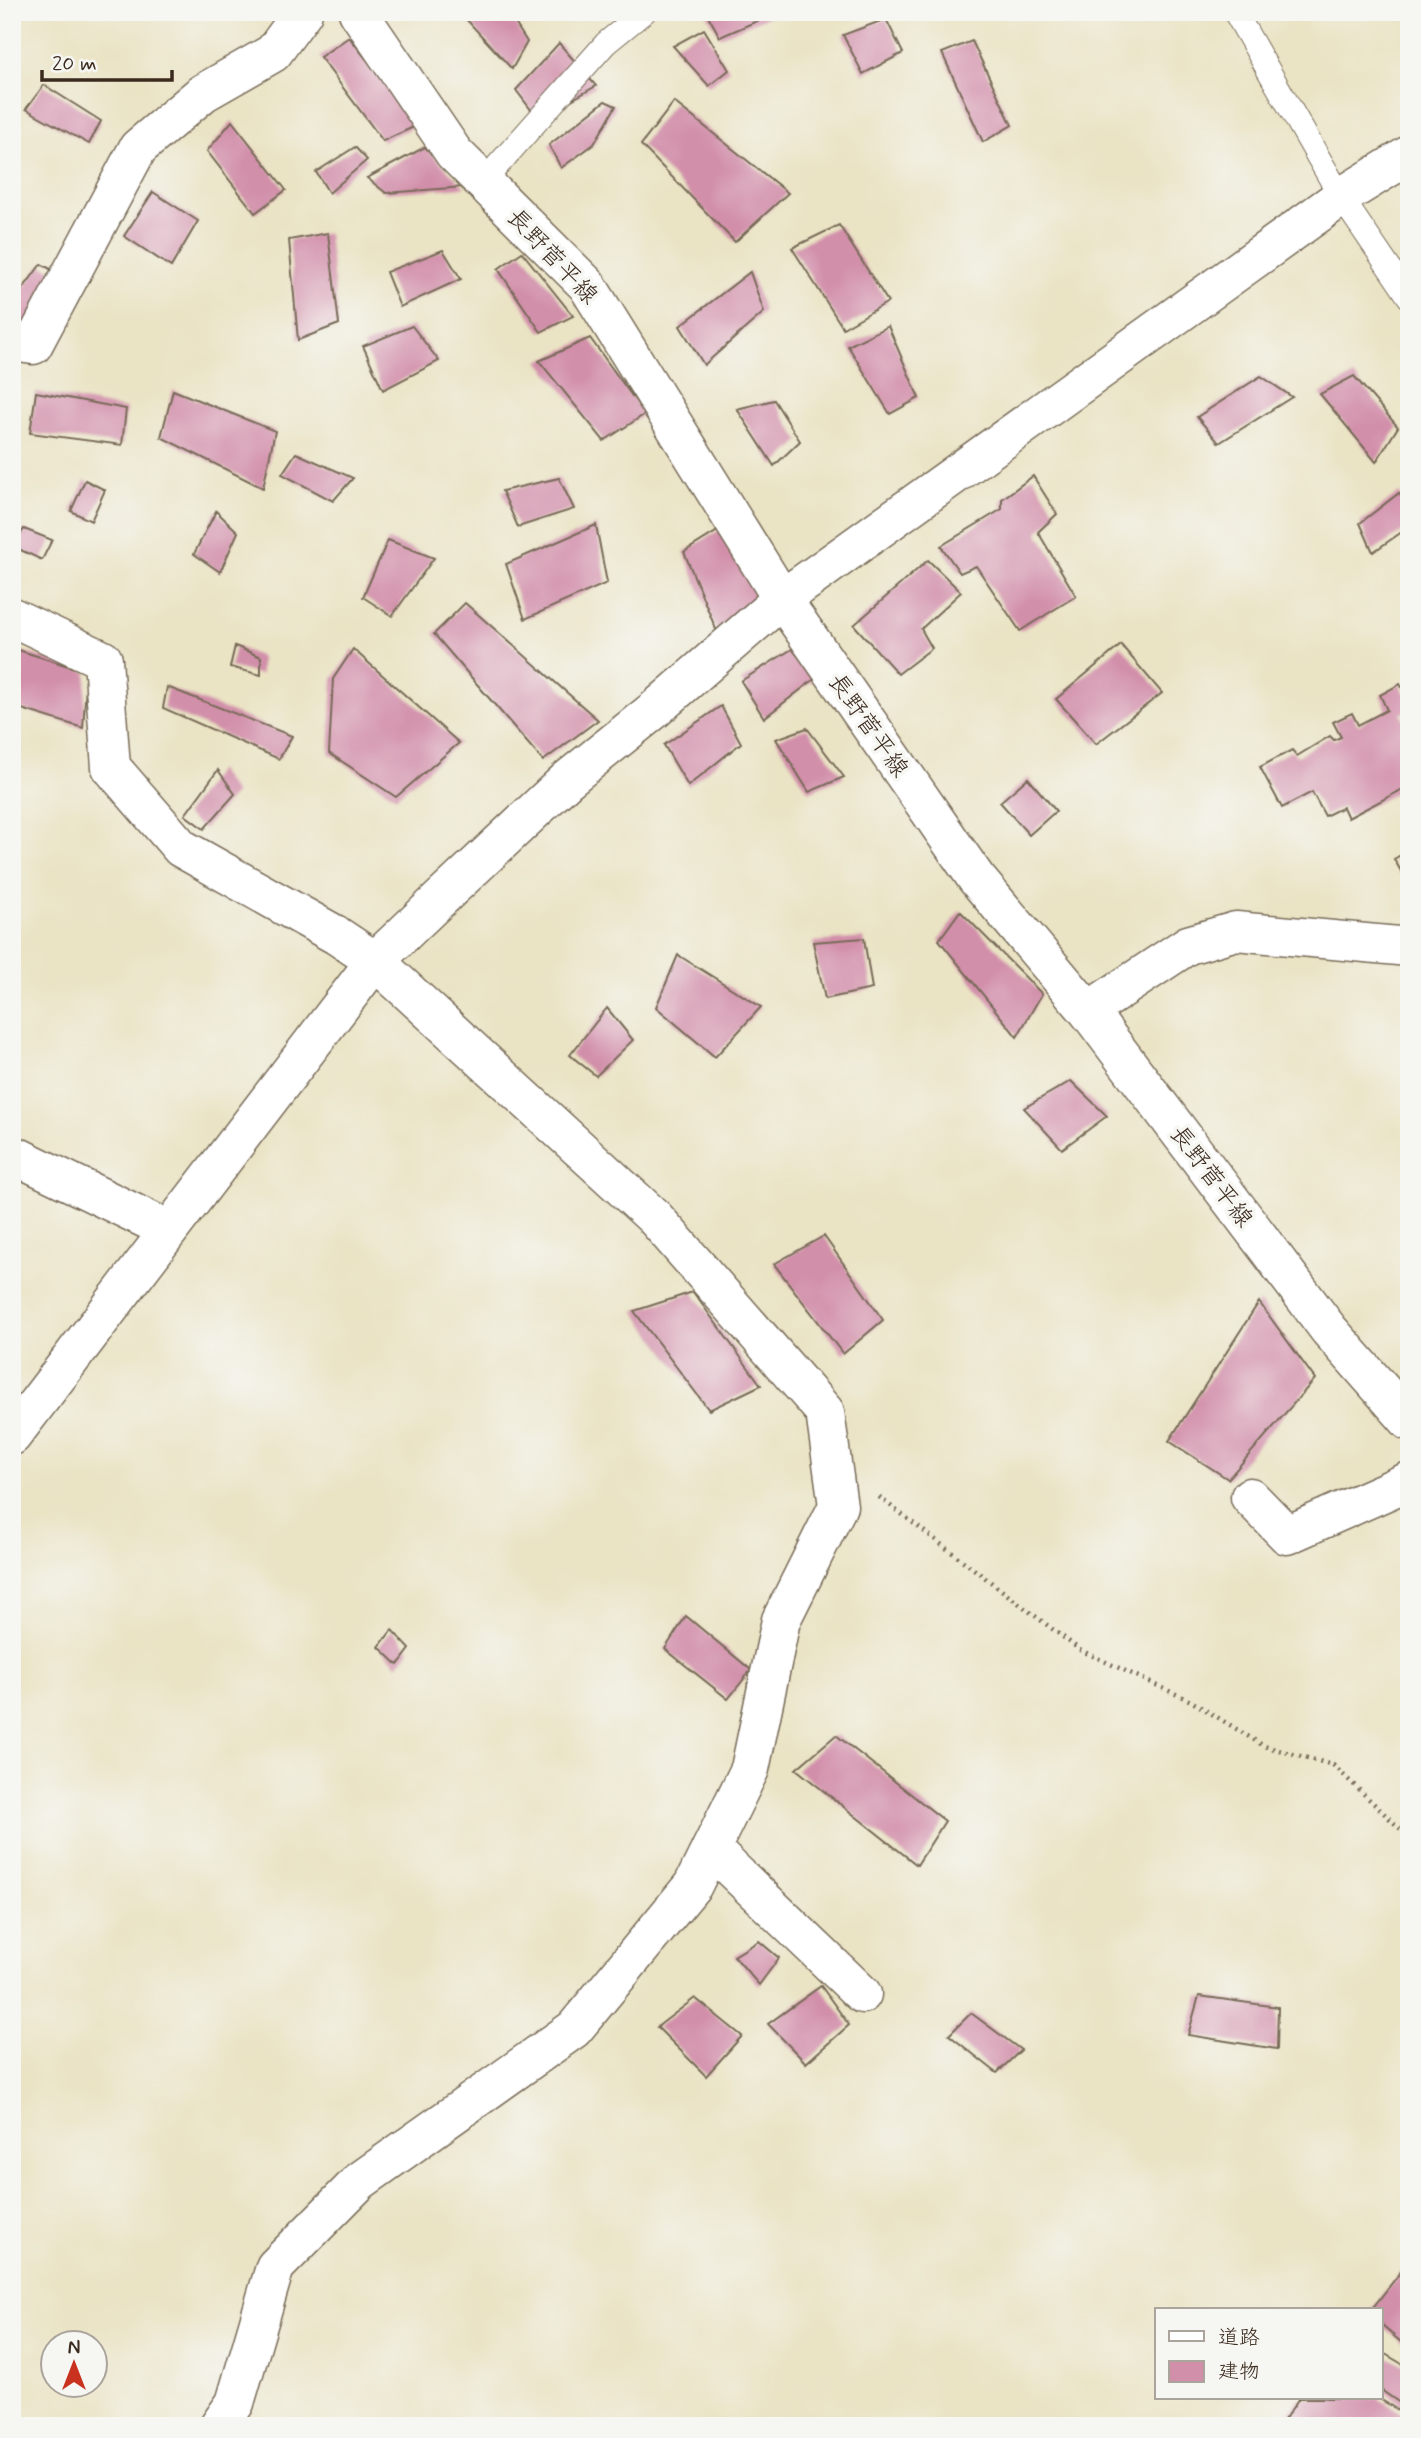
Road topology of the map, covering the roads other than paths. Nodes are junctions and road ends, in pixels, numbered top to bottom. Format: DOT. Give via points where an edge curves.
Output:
graph roads {
  1 [pos="303,12"];
  2 [pos="358,12"];
  3 [pos="644,12"];
  4 [pos="1235,12"];
  5 [pos="1409,155"];
  6 [pos="483,182"];
  7 [pos="1341,197"];
  8 [pos="1409,297"];
  9 [pos="12,342"];
  10 [pos="782,599"];
  11 [pos="12,617"];
  12 [pos="1409,947"];
  13 [pos="374,961"];
  14 [pos="1088,1011"];
  15 [pos="12,1154"];
  16 [pos="169,1230"];
  17 [pos="1409,1421"];
  18 [pos="12,1436"];
  19 [pos="1409,1481"];
  20 [pos="1250,1497"];
  21 [pos="710,1849"];
  22 [pos="862,1994"];
  23 [pos="219,2426"];
  1 -- 9 [label="street" via="273,53 203,93 138,148 33,345"];
  2 -- 6 [label="street, 長野菅平線" via="454,153"];
  3 -- 6 [label="lane" via="606,43"];
  4 -- 7 [label="lane"];
  5 -- 7 [label="street"];
  6 -- 10 [label="street, 長野菅平線" via="587,285"];
  7 -- 8 [label="lane"];
  7 -- 10 [label="street"];
  10 -- 13 [label="street" via="567,780"];
  10 -- 14 [label="street, 長野菅平線" via="976,878"];
  11 -- 13 [label="street" via="103,660 111,767 181,848"];
  12 -- 14 [label="street" via="1237,931 1188,945"];
  13 -- 16 [label="street"];
  13 -- 21 [label="street" via="656,1219 825,1412 838,1506 781,1620 750,1769"];
  14 -- 17 [label="street, 長野菅平線" via="1329,1330"];
  15 -- 16 [label="street"];
  16 -- 18 [label="street"];
  19 -- 20 [label="street" via="1287,1535"];
  21 -- 22 [label="street"];
  21 -- 23 [label="street" via="692,1885 574,2029 360,2181 275,2267 236,2403"];
}
